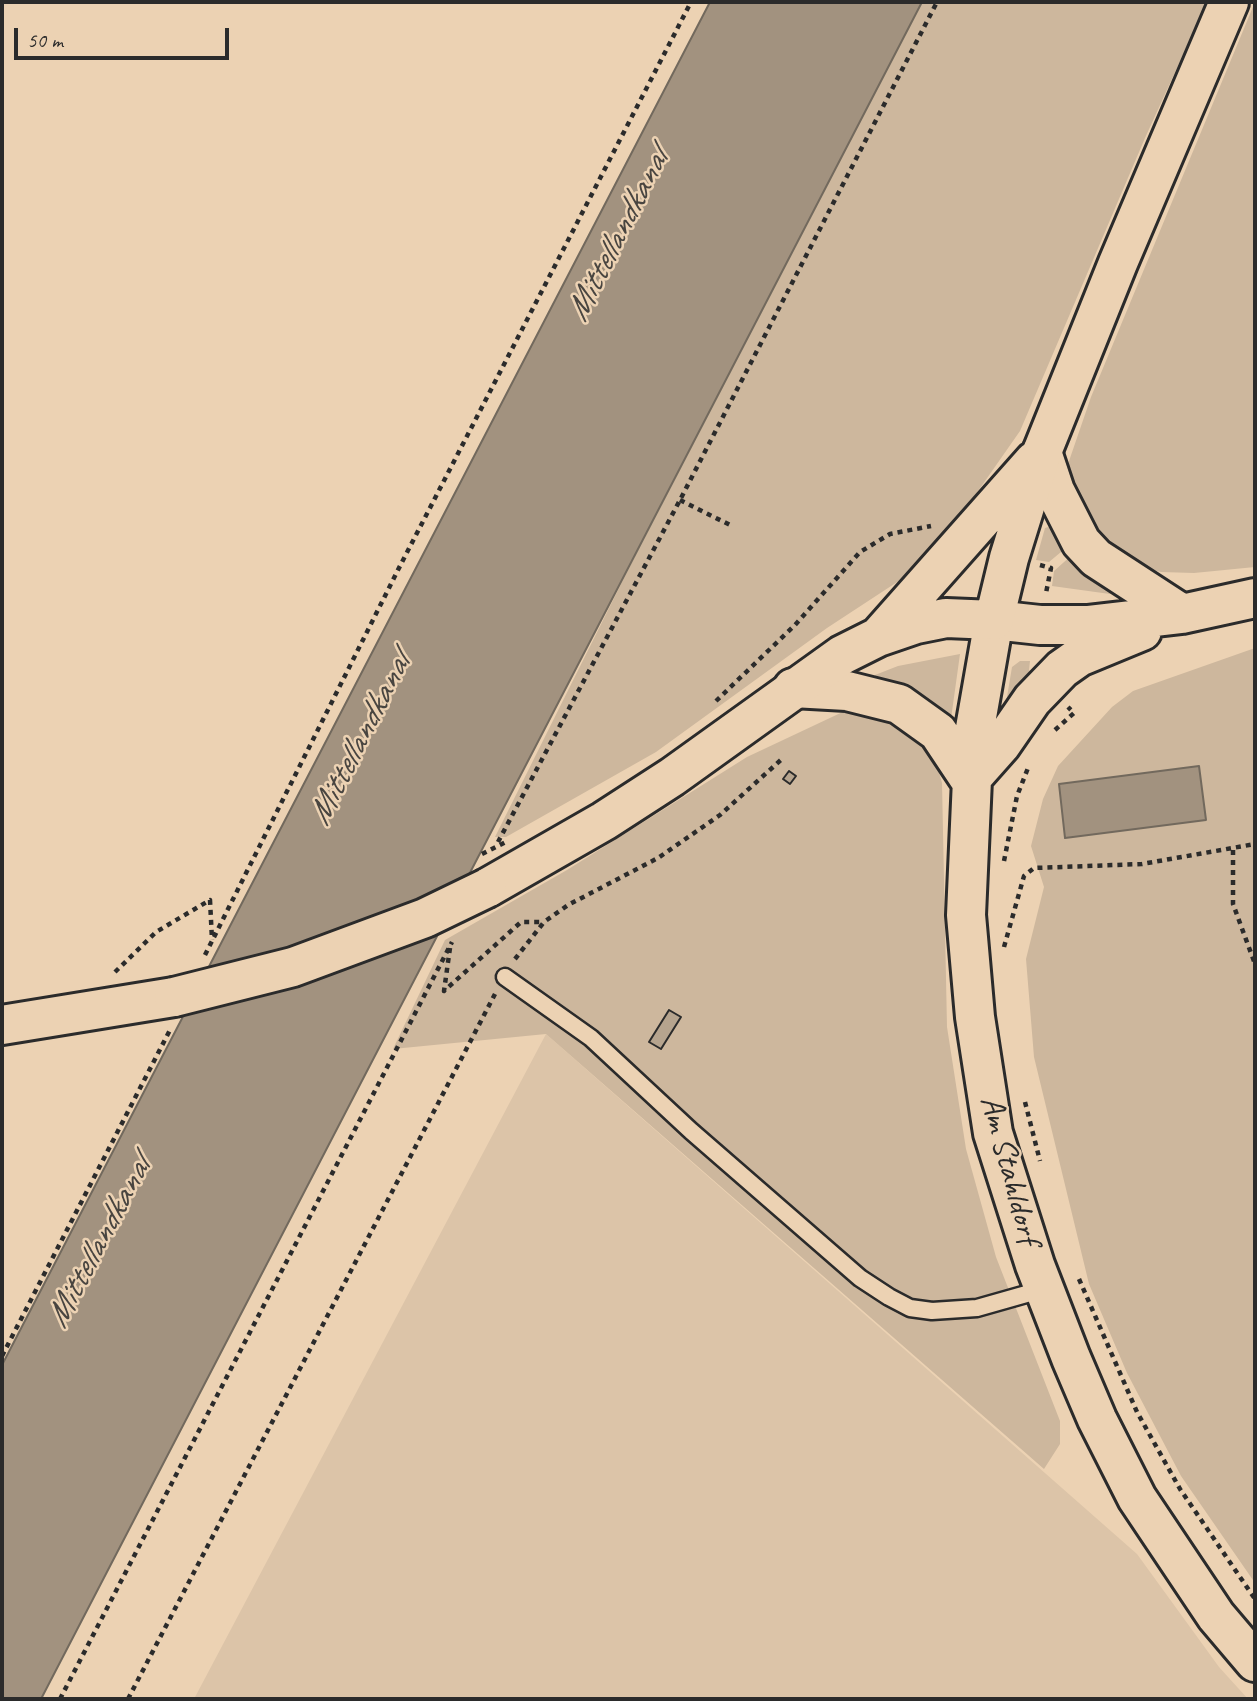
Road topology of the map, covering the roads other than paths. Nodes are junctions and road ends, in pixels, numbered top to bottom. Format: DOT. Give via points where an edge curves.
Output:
graph roads {
  1 [pos="1229,2"];
  2 [pos="1042,452"];
  3 [pos="1255,598"];
  4 [pos="1182,614"];
  5 [pos="994,620"];
  6 [pos="878,637"];
  7 [pos="793,688"];
  8 [pos="970,780"];
  9 [pos="505,977"];
  10 [pos="2,1025"];
  11 [pos="1060,1279"];
  12 [pos="1255,1662"];
  1 -- 2 [label="main road, Am Stahldorf"];
  2 -- 4 [label="main road" via="1055,491 1081,542 1096,558"];
  2 -- 5 [label="main road, Am Stahldorf"];
  2 -- 6 [label="main road"];
  3 -- 4 [label="main road"];
  4 -- 5 [label="main road" via="1087,625"];
  4 -- 8 [label="main road" via="1079,657 1062,669"];
  5 -- 6 [label="main road" via="946,618"];
  5 -- 8 [label="main road, Am Stahldorf"];
  6 -- 7 [label="main road" via="842,654"];
  7 -- 8 [label="main road" via="847,691 899,704 938,732"];
  7 -- 10 [label="main road, bridge" via="661,785 487,888 425,918 293,967 174,997"];
  8 -- 11 [label="main road, Am Stahldorf" via="966,915 975,1017 993,1133"];
  9 -- 11 [label="lane" via="591,1038 860,1278 910,1308 977,1308"];
  11 -- 12 [label="main road, Am Stahldorf" via="1097,1419 1137,1498 1216,1616"];
}
